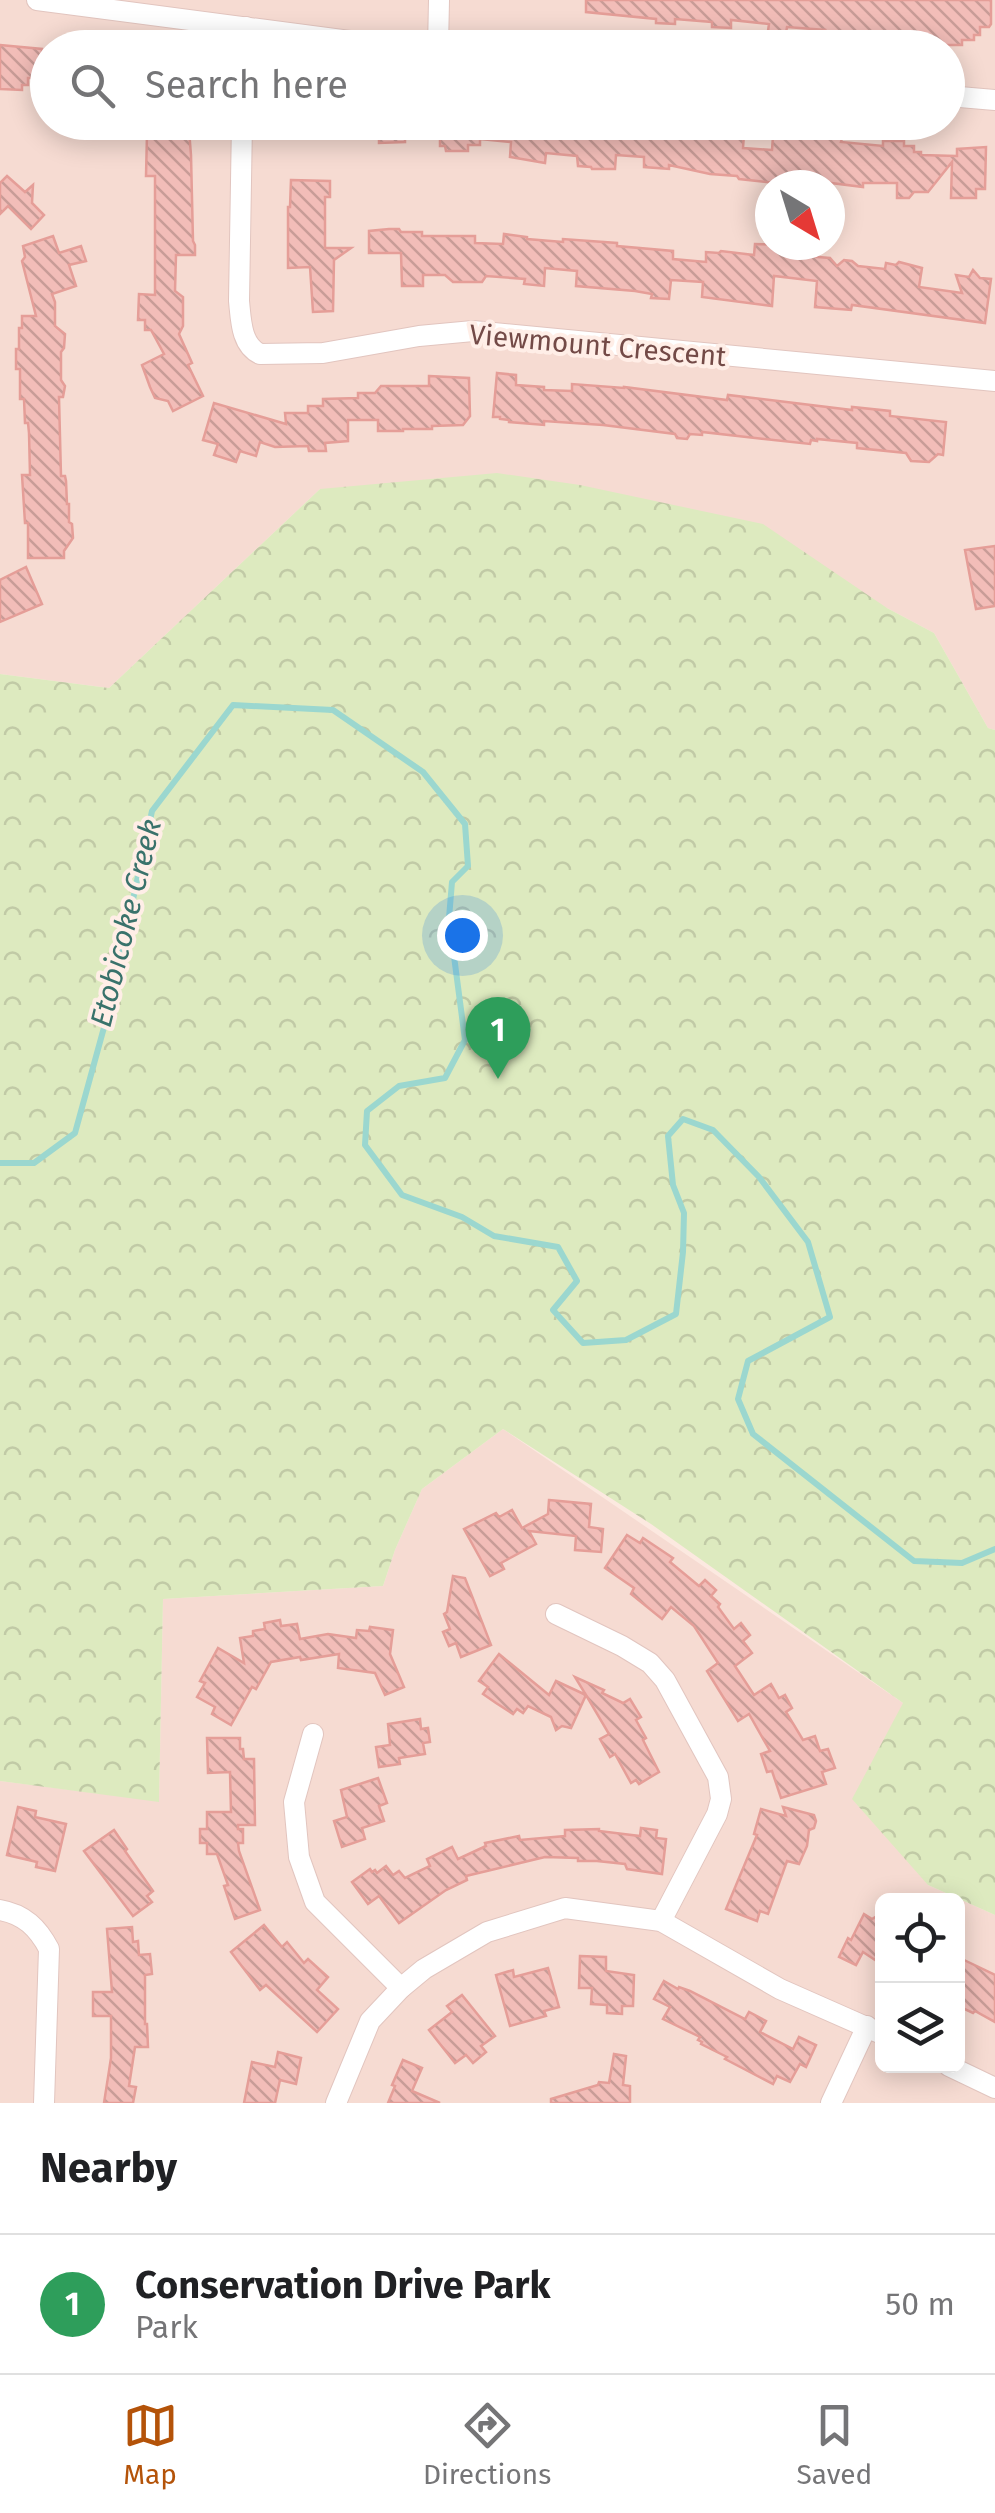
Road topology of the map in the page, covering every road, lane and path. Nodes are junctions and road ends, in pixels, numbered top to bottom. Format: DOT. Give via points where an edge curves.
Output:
graph roads {
  1 [pos="37,0"];
  2 [pos="439,0"];
  3 [pos="206,30"];
  4 [pos="438,30"];
  5 [pos="965,97"];
  6 [pos="995,100"];
  7 [pos="242,140"];
  8 [pos="995,381"];
  9 [pos="556,1614"];
  10 [pos="313,1734"];
  11 [pos="0,1910"];
  12 [pos="661,1921"];
  13 [pos="401,1988"];
  14 [pos="875,2030"];
  15 [pos="963,2073"];
  16 [pos="995,2088"];
  17 [pos="44,2103"];
  18 [pos="336,2103"];
  19 [pos="831,2103"];
  1 -- 3 [label="street"];
  2 -- 4 [label="street"];
  5 -- 6 [label="street"];
  7 -- 8 [label="street, Viewmount Crescent" via="239,301 242,327 260,354 323,353 473,331"];
  9 -- 12 [label="street" via="650,1663 718,1778 717,1814"];
  10 -- 13 [label="street" via="294,1802 299,1856 315,1902"];
  11 -- 17 [label="street" via="37,1927 49,1948"];
  12 -- 13 [label="street" via="564,1908 487,1932"];
  12 -- 14 [label="street" via="780,1989"];
  13 -- 18 [label="street" via="370,2021"];
  14 -- 19 [label="street"];
  15 -- 16 [label="street"];
}
